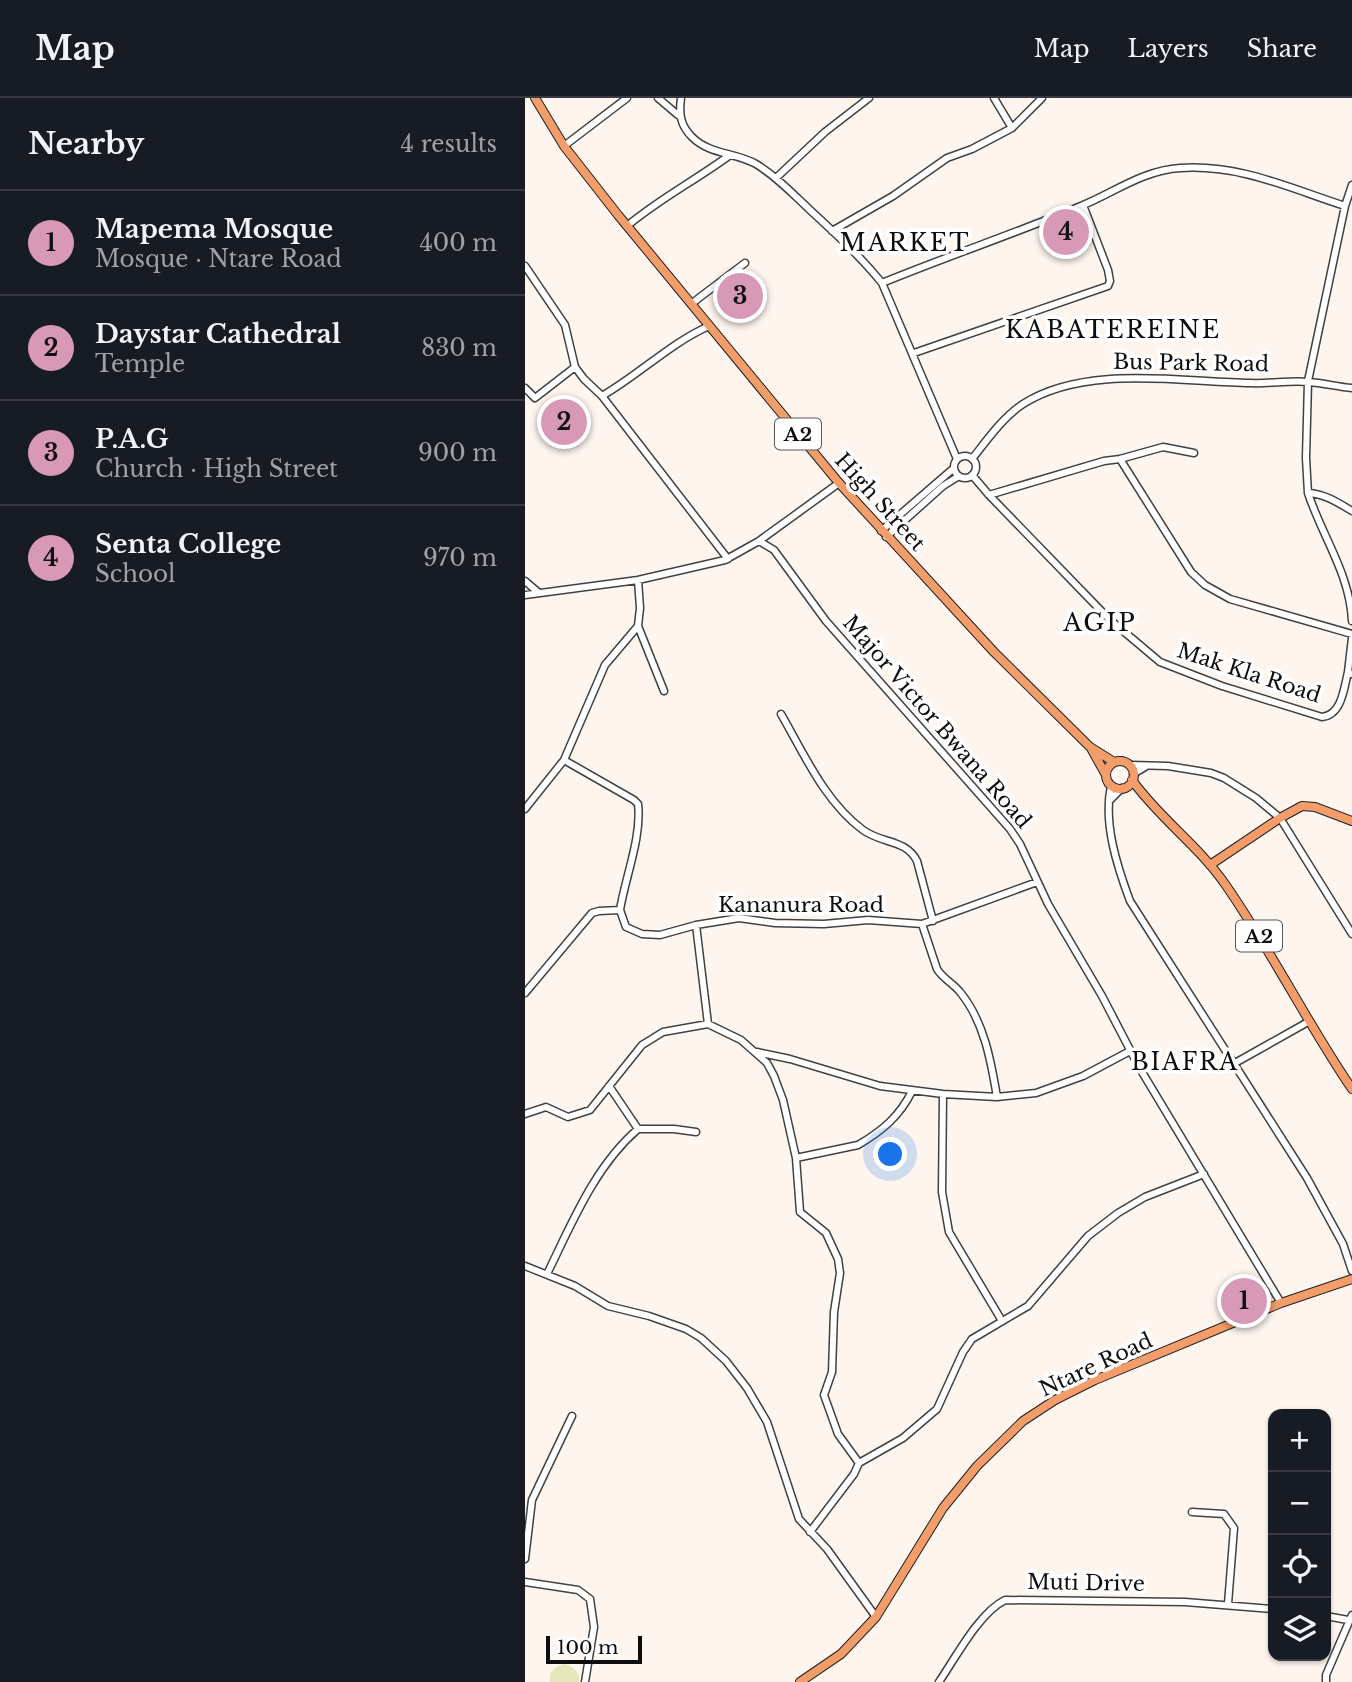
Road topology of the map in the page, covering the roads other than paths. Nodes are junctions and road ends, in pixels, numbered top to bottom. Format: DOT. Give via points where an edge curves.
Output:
graph roads {
  1 [pos="535,98"];
  2 [pos="627,98"];
  3 [pos="658,98"];
  4 [pos="681,98"];
  5 [pos="869,98"];
  6 [pos="994,98"];
  7 [pos="1042,98"];
  8 [pos="678,115"];
  9 [pos="1012,128"];
  10 [pos="564,146"];
  11 [pos="730,155"];
  12 [pos="776,178"];
  13 [pos="1352,184"];
  14 [pos="1083,205"];
  15 [pos="1345,206"];
  16 [pos="627,226"];
  17 [pos="832,231"];
  18 [pos="745,263"];
  19 [pos="525,266"];
  20 [pos="882,283"];
  21 [pos="691,304"];
  22 [pos="709,326"];
  23 [pos="914,353"];
  24 [pos="575,367"];
  25 [pos="1308,381"];
  26 [pos="525,388"];
  27 [pos="1352,388"];
  28 [pos="603,396"];
  29 [pos="1195,453"];
  30 [pos="972,458"];
  31 [pos="957,459"];
  32 [pos="1120,459"];
  33 [pos="954,468"];
  34 [pos="972,475"];
  35 [pos="959,476"];
  36 [pos="839,483"];
  37 [pos="1308,493"];
  38 [pos="989,495"];
  39 [pos="1352,511"];
  40 [pos="884,534"];
  41 [pos="759,541"];
  42 [pos="728,559"];
  43 [pos="638,580"];
  44 [pos="525,581"];
  45 [pos="538,593"];
  46 [pos="525,595"];
  47 [pos="1352,621"];
  48 [pos="638,626"];
  49 [pos="1352,636"];
  50 [pos="1350,673"];
  51 [pos="664,691"];
  52 [pos="781,714"];
  53 [pos="1090,747"];
  54 [pos="564,760"];
  55 [pos="1114,762"];
  56 [pos="1132,773"];
  57 [pos="1106,775"];
  58 [pos="1111,786"];
  59 [pos="1123,788"];
  60 [pos="1145,798"];
  61 [pos="1108,803"];
  62 [pos="525,809"];
  63 [pos="1280,818"];
  64 [pos="1352,821"];
  65 [pos="1210,865"];
  66 [pos="1037,881"];
  67 [pos="619,910"];
  68 [pos="933,921"];
  69 [pos="922,924"];
  70 [pos="696,925"];
  71 [pos="1352,934"];
  72 [pos="525,993"];
  73 [pos="1308,1022"];
  74 [pos="708,1024"];
  75 [pos="1130,1051"];
  76 [pos="755,1052"];
  77 [pos="1235,1063"];
  78 [pos="609,1086"];
  79 [pos="1352,1089"];
  80 [pos="912,1091"];
  81 [pos="943,1094"];
  82 [pos="997,1097"];
  83 [pos="525,1114"];
  84 [pos="638,1129"];
  85 [pos="696,1132"];
  86 [pos="796,1158"];
  87 [pos="1204,1174"];
  88 [pos="525,1266"];
  89 [pos="1352,1271"];
  90 [pos="547,1274"];
  91 [pos="1352,1279"];
  92 [pos="1281,1303"];
  93 [pos="1002,1321"];
  94 [pos="572,1416"];
  95 [pos="859,1463"];
  96 [pos="1192,1512"];
  97 [pos="810,1532"];
  98 [pos="525,1559"];
  99 [pos="525,1582"];
  100 [pos="1228,1604"];
  101 [pos="1268,1608"];
  102 [pos="1331,1616"];
  103 [pos="876,1618"];
  104 [pos="1350,1618"];
  105 [pos="585,1682"];
  106 [pos="800,1682"];
  107 [pos="939,1682"];
  108 [pos="1326,1682"];
  1 -- 10 [label="main road, High Street / A2"];
  2 -- 10 [label="street"];
  3 -- 8 [label="street"];
  4 -- 8 [label="street"];
  5 -- 12 [label="street"];
  6 -- 9 [label="street"];
  7 -- 9 [label="street"];
  8 -- 11 [label="street" via="695,140"];
  9 -- 17 [label="street" via="947,158"];
  10 -- 16 [label="main road, High Street / A2"];
  11 -- 12 [label="street"];
  11 -- 16 [label="street"];
  12 -- 17 [label="street"];
  13 -- 15 [label="street"];
  14 -- 15 [label="street" via="1152,174 1182,168 1270,179"];
  14 -- 20 [label="street"];
  14 -- 23 [label="street" via="1108,270 1108,286"];
  15 -- 25 [label="street"];
  16 -- 21 [label="main road, High Street / A2"];
  17 -- 20 [label="street"];
  18 -- 21 [label="street"];
  19 -- 24 [label="street" via="565,325"];
  20 -- 23 [label="street"];
  21 -- 22 [label="main road, High Street / A2"];
  22 -- 28 [label="street" via="675,344"];
  22 -- 36 [label="main road, High Street / A2"];
  23 -- 31 [label="street"];
  24 -- 26 [label="street" via="535,398"];
  24 -- 28 [label="street"];
  25 -- 27 [label="street, Bus Park Road"];
  25 -- 30 [label="street, Bus Park Road" via="1091,380 1022,404"];
  25 -- 37 [label="street"];
  28 -- 42 [label="street"];
  29 -- 32 [label="street" via="1163,447"];
  30 -- 31 [label="street"];
  30 -- 34 [label="street" via="976,467"];
  31 -- 33 [label="street"];
  32 -- 38 [label="street"];
  32 -- 49 [label="street" via="1192,572 1205,585 1230,599"];
  33 -- 35 [label="street"];
  33 -- 40 [label="street"];
  34 -- 35 [label="street"];
  34 -- 38 [label="street, Mak Kla Road"];
  35 -- 40 [label="street"];
  36 -- 40 [label="main road, High Street / A2"];
  36 -- 41 [label="street"];
  37 -- 39 [label="street" via="1323,494"];
  37 -- 47 [label="street" via="1345,581"];
  38 -- 50 [label="street, Mak Kla Road" via="1109,619 1160,662 1322,717 1340,703"];
  40 -- 53 [label="main road, High Street / A2" via="994,653"];
  41 -- 42 [label="street"];
  41 -- 66 [label="street, Major Victor Bwana Road" via="774,550 833,629 1010,829"];
  42 -- 43 [label="street"];
  43 -- 45 [label="street"];
  43 -- 48 [label="street"];
  44 -- 45 [label="street"];
  45 -- 46 [label="street"];
  48 -- 51 [label="street"];
  48 -- 54 [label="street" via="605,665"];
  49 -- 50 [label="street"];
  52 -- 68 [label="street" via="838,807 871,836 913,852"];
  53 -- 55 [label="main road, High Street / A2"];
  53 -- 57 [label="main road, High Street / A2"];
  54 -- 62 [label="street"];
  54 -- 67 [label="street" via="638,804"];
  55 -- 56 [label="main road, A2" via="1122,761"];
  55 -- 57 [label="main road"];
  56 -- 59 [label="main road"];
  56 -- 60 [label="main road, A2"];
  56 -- 63 [label="street" via="1147,766 1190,768 1224,778"];
  57 -- 58 [label="main road, A2"];
  58 -- 59 [label="main road, A2"];
  58 -- 61 [label="street"];
  59 -- 60 [label="main road, A2"];
  59 -- 61 [label="street"];
  60 -- 65 [label="main road, A2"];
  61 -- 77 [label="street" via="1117,860 1131,901"];
  63 -- 64 [label="main road" via="1306,806"];
  63 -- 65 [label="main road"];
  63 -- 71 [label="street"];
  65 -- 73 [label="main road, A2" via="1268,949"];
  66 -- 68 [label="street, Kananura Road"];
  66 -- 75 [label="street, Major Victor Bwana Road"];
  67 -- 70 [label="street, Kananura Road" via="626,927 642,933 660,935"];
  67 -- 72 [label="street" via="592,913"];
  68 -- 69 [label="street, Kananura Road"];
  69 -- 70 [label="street, Kananura Road" via="868,920 775,923 739,918"];
  69 -- 82 [label="street" via="940,975 959,990 973,1012 991,1059"];
  70 -- 74 [label="street"];
  73 -- 77 [label="street"];
  73 -- 79 [label="main road, A2"];
  74 -- 76 [label="street"];
  74 -- 78 [label="street" via="663,1032 642,1045"];
  75 -- 82 [label="street" via="1083,1076 1036,1093"];
  75 -- 87 [label="street, Major Victor Bwana Road"];
  76 -- 80 [label="street"];
  76 -- 86 [label="street" via="774,1076"];
  77 -- 89 [label="street" via="1313,1189"];
  78 -- 83 [label="street" via="590,1110 579,1115 546,1108"];
  78 -- 84 [label="street"];
  80 -- 81 [label="street"];
  80 -- 86 [label="street" via="897,1116 858,1145"];
  81 -- 82 [label="street"];
  81 -- 93 [label="street" via="941,1192 949,1232"];
  84 -- 85 [label="street"];
  84 -- 90 [label="street" via="604,1167"];
  86 -- 95 [label="street" via="800,1212 826,1233 838,1259 832,1372 824,1395 838,1434"];
  87 -- 92 [label="street, Major Victor Bwana Road"];
  87 -- 93 [label="street" via="1118,1213 1088,1236 1028,1306"];
  88 -- 90 [label="street"];
  90 -- 97 [label="street" via="608,1306 686,1329 726,1361 767,1422 794,1510"];
  91 -- 92 [label="main road, Ntare Road"];
  92 -- 103 [label="main road, Ntare Road" via="1095,1380 1023,1421 943,1508"];
  93 -- 95 [label="street" via="972,1339 937,1409 903,1438"];
  94 -- 98 [label="street" via="532,1500"];
  95 -- 97 [label="street"];
  96 -- 100 [label="street" via="1224,1514 1234,1528"];
  97 -- 103 [label="street"];
  99 -- 105 [label="street" via="578,1590 590,1599 594,1627"];
  100 -- 101 [label="street, Muti Drive"];
  100 -- 107 [label="street, Muti Drive" via="1005,1600 985,1616"];
  102 -- 104 [label="street"];
  103 -- 106 [label="main road, Ntare Road" via="841,1654"];
  104 -- 108 [label="street"];
}
